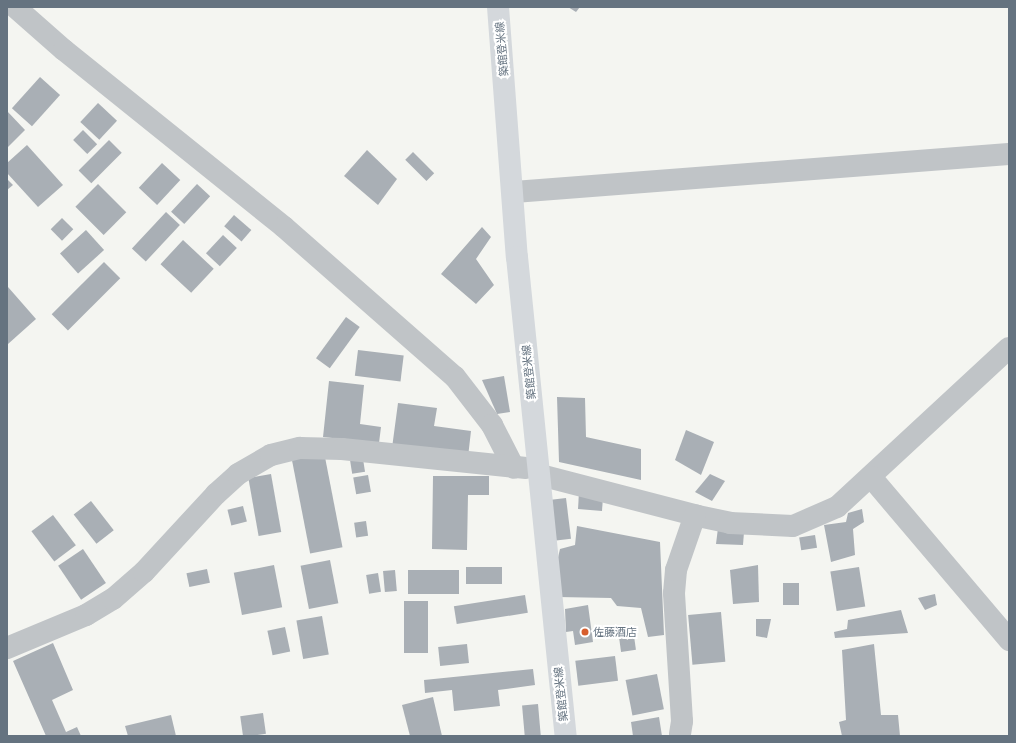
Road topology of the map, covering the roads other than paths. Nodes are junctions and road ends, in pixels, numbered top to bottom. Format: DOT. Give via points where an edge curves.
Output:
graph roads {
  1 [pos="15,7"];
  2 [pos="498,7"];
  3 [pos="1009,154"];
  4 [pos="514,192"];
  5 [pos="1009,348"];
  6 [pos="514,468"];
  7 [pos="540,472"];
  8 [pos="871,478"];
  9 [pos="695,516"];
  10 [pos="1009,640"];
  11 [pos="7,648"];
  12 [pos="682,735"];
  13 [pos="566,736"];
  1 -- 6 [label="street" via="64,50 284,227 455,377 492,425"];
  2 -- 4 [label="main road, 築館登米線"];
  3 -- 4 [label="street"];
  4 -- 7 [label="main road, 築館登米線" via="517,257"];
  5 -- 8 [label="street"];
  6 -- 7 [label="street"];
  6 -- 11 [label="street" via="342,449 300,448 271,455 238,474 216,494 144,572 113,599 86,615"];
  7 -- 9 [label="street"];
  7 -- 13 [label="main road, 築館登米線"];
  8 -- 9 [label="street" via="837,507 793,526 730,523"];
  8 -- 10 [label="street"];
  9 -- 12 [label="street" via="676,570 674,592"];
}
